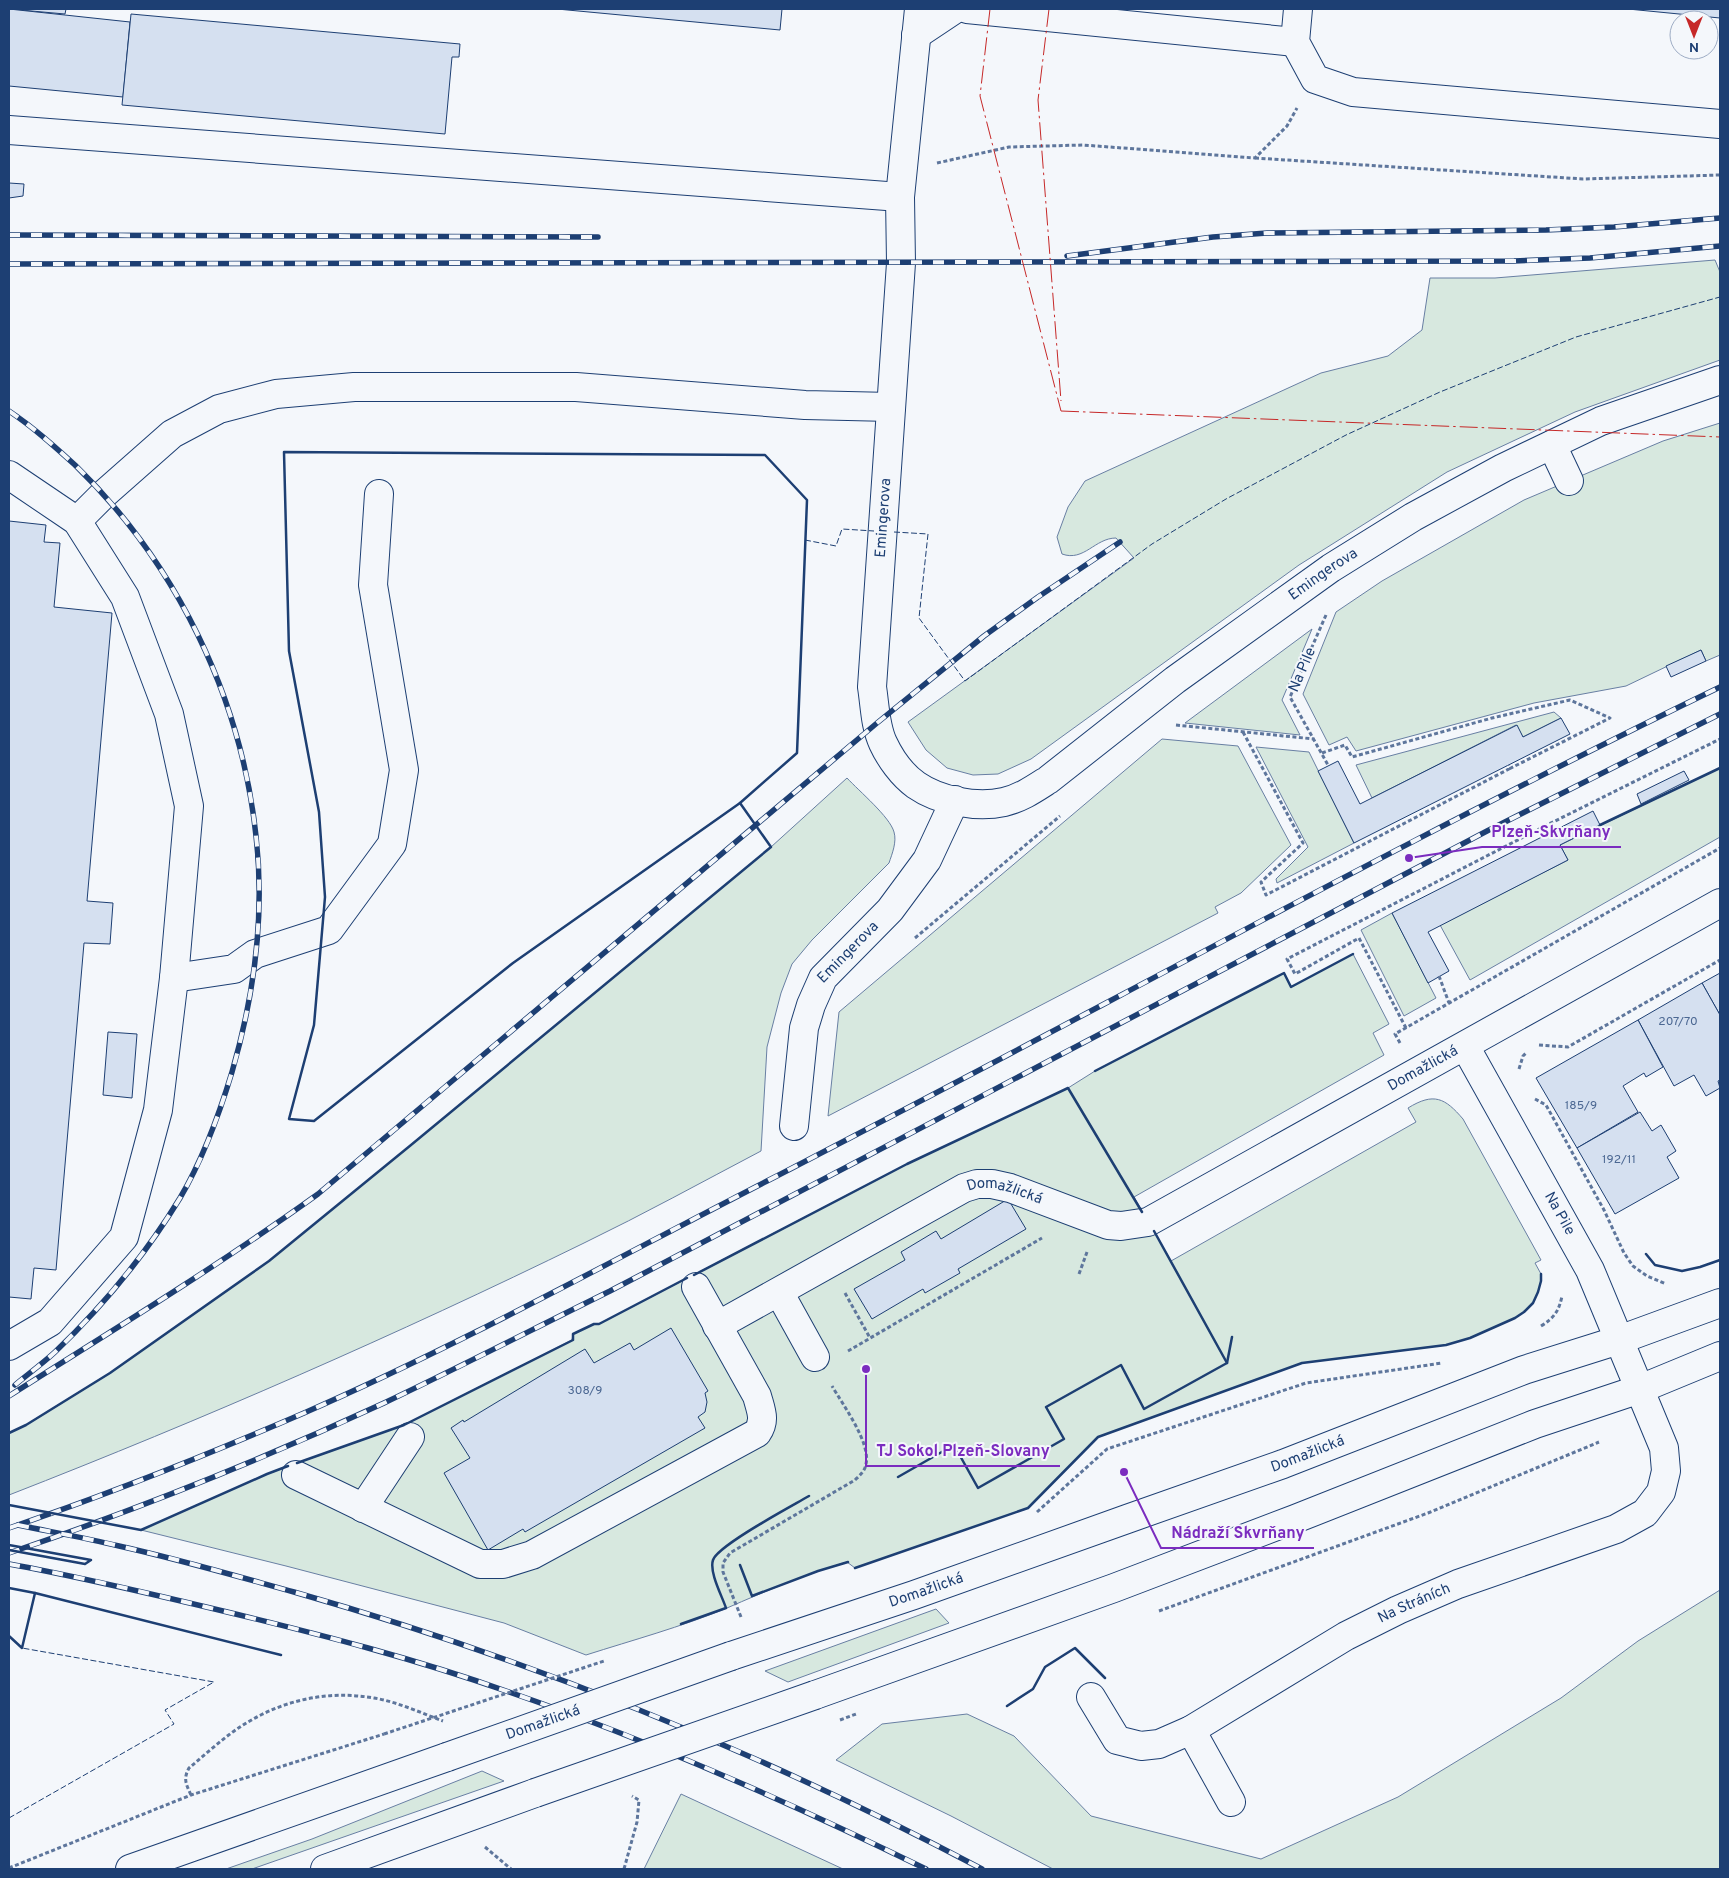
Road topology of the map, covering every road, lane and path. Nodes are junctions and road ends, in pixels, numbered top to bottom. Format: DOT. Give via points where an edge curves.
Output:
graph roads {
  1 [pos="919,9"];
  2 [pos="955,9"];
  3 [pos="967,9"];
  4 [pos="1298,9"];
  5 [pos="916,36"];
  6 [pos="1295,42"];
  7 [pos="1314,79"];
  8 [pos="1720,124"];
  9 [pos="9,130"];
  10 [pos="1255,158"];
  11 [pos="1720,175"];
  12 [pos="900,197"];
  13 [pos="1720,380"];
  14 [pos="891,407"];
  15 [pos="1552,445"];
  16 [pos="9,475"];
  17 [pos="1568,481"];
  18 [pos="378,494"];
  19 [pos="77,521"];
  20 [pos="1331,568"];
  21 [pos="1166,724"];
  22 [pos="1243,732"];
  23 [pos="1314,739"];
  24 [pos="1720,739"];
  25 [pos="1322,753"];
  26 [pos="1328,765"];
  27 [pos="955,800"];
  28 [pos="1061,815"];
  29 [pos="1539,829"];
  30 [pos="1542,836"];
  31 [pos="1720,903"];
  32 [pos="911,941"];
  33 [pos="1720,960"];
  34 [pos="1439,976"];
  35 [pos="174,978"];
  36 [pos="1449,1003"];
  37 [pos="1406,1028"];
  38 [pos="1539,1045"];
  39 [pos="1465,1046"];
  40 [pos="1531,1096"];
  41 [pos="794,1126"];
  42 [pos="1671,1285"];
  43 [pos="696,1287"];
  44 [pos="1560,1289"];
  45 [pos="779,1292"];
  46 [pos="1720,1303"];
  47 [pos="717,1326"];
  48 [pos="1538,1328"];
  49 [pos="1619,1340"];
  50 [pos="9,1346"];
  51 [pos="1720,1356"];
  52 [pos="816,1358"];
  53 [pos="1445,1362"];
  54 [pos="1640,1388"];
  55 [pos="410,1437"];
  56 [pos="296,1475"];
  57 [pos="363,1508"];
  58 [pos="1033,1517"];
  59 [pos="741,1618"];
  60 [pos="607,1660"];
  61 [pos="1091,1697"];
  62 [pos="1191,1730"];
  63 [pos="1231,1802"];
  64 [pos="9,1868"];
  65 [pos="130,1869"];
  66 [pos="325,1869"];
  1 -- 5 [label="street, Emingerova"];
  2 -- 5 [label="street"];
  3 -- 6 [label="street"];
  4 -- 6 [label="street"];
  5 -- 12 [label="street, Emingerova"];
  6 -- 7 [label="street"];
  7 -- 8 [label="street" via="1354,92"];
  7 -- 10 [label="path" via="1287,126"];
  9 -- 12 [label="street"];
  10 -- 11 [label="path" via="1583,179"];
  10 -- 12 [label="path" via="1083,144 1009,146 934,164"];
  12 -- 14 [label="street, Emingerova" via="901,263"];
  13 -- 15 [label="street, Emingerova" via="1601,422"];
  14 -- 19 [label="street" via="805,405 576,387 354,387 276,394 219,409 172,434"];
  14 -- 27 [label="street, Emingerova" via="872,687 877,723 883,743 904,774 916,785"];
  15 -- 17 [label="street"];
  15 -- 20 [label="street, Emingerova" via="1413,517"];
  16 -- 19 [label="street"];
  18 -- 35 [label="street" via="372,585 404,770 392,844 329,930 255,954 234,969"];
  19 -- 35 [label="street" via="124,597 170,714 189,806"];
  20 -- 23 [label="path, Na Pile" via="1332,603 1290,697"];
  20 -- 27 [label="street, Emingerova" via="1175,680 1028,794 1004,802 979,804"];
  21 -- 22 [label="path"];
  22 -- 23 [label="path"];
  22 -- 25 [label="path" via="1302,842 1261,882 1266,895 1509,767 1610,718 1570,700 1352,757 1344,745"];
  23 -- 25 [label="path, Na Pile"];
  24 -- 29 [label="path"];
  25 -- 26 [label="path, Na Pile"];
  27 -- 41 [label="street, Emingerova" via="927,860 890,910 823,978 804,1028"];
  28 -- 32 [label="path"];
  29 -- 30 [label="path"];
  29 -- 37 [label="path" via="1287,959 1295,974 1360,938"];
  31 -- 39 [label="street, Domažlická"];
  33 -- 38 [label="path" via="1568,1048"];
  34 -- 36 [label="path"];
  35 -- 50 [label="street" via="158,1110 124,1236 50,1322"];
  39 -- 45 [label="street, Domažlická" via="1148,1222 1108,1225 1010,1188 977,1184 964,1188"];
  39 -- 49 [label="street, Na Pile" via="1590,1270"];
  40 -- 42 [label="path" via="1546,1105 1633,1266 1662,1284"];
  43 -- 47 [label="street"];
  44 -- 48 [label="path" via="1560,1307 1554,1318"];
  45 -- 47 [label="street, Domažlická"];
  45 -- 52 [label="street"];
  46 -- 49 [label="street, Domažlická"];
  47 -- 57 [label="street" via="757,1396 763,1416 757,1434 532,1555 503,1564 480,1564"];
  49 -- 54 [label="street, Na Pile"];
  49 -- 65 [label="street, Domažlická, bridge" via="1524,1370 1283,1464 1118,1523"];
  51 -- 54 [label="street"];
  52 -- 59 [label="path" via="858,1431 867,1463 855,1480 730,1553 723,1563 722,1572"];
  53 -- 58 [label="path" via="1306,1383 1107,1449"];
  54 -- 62 [label="street, Na Stráních" via="1664,1448 1666,1470 1661,1492 1645,1513 1616,1529 1458,1584 1398,1610 1346,1636"];
  54 -- 66 [label="street, bridge" via="1535,1424 1123,1584"];
  55 -- 57 [label="street"];
  56 -- 57 [label="street"];
  60 -- 64 [label="path, bridge" via="191,1795"];
  61 -- 62 [label="street, Na Stráních" via="1118,1740 1141,1746 1159,1744"];
  62 -- 63 [label="street"];
}
